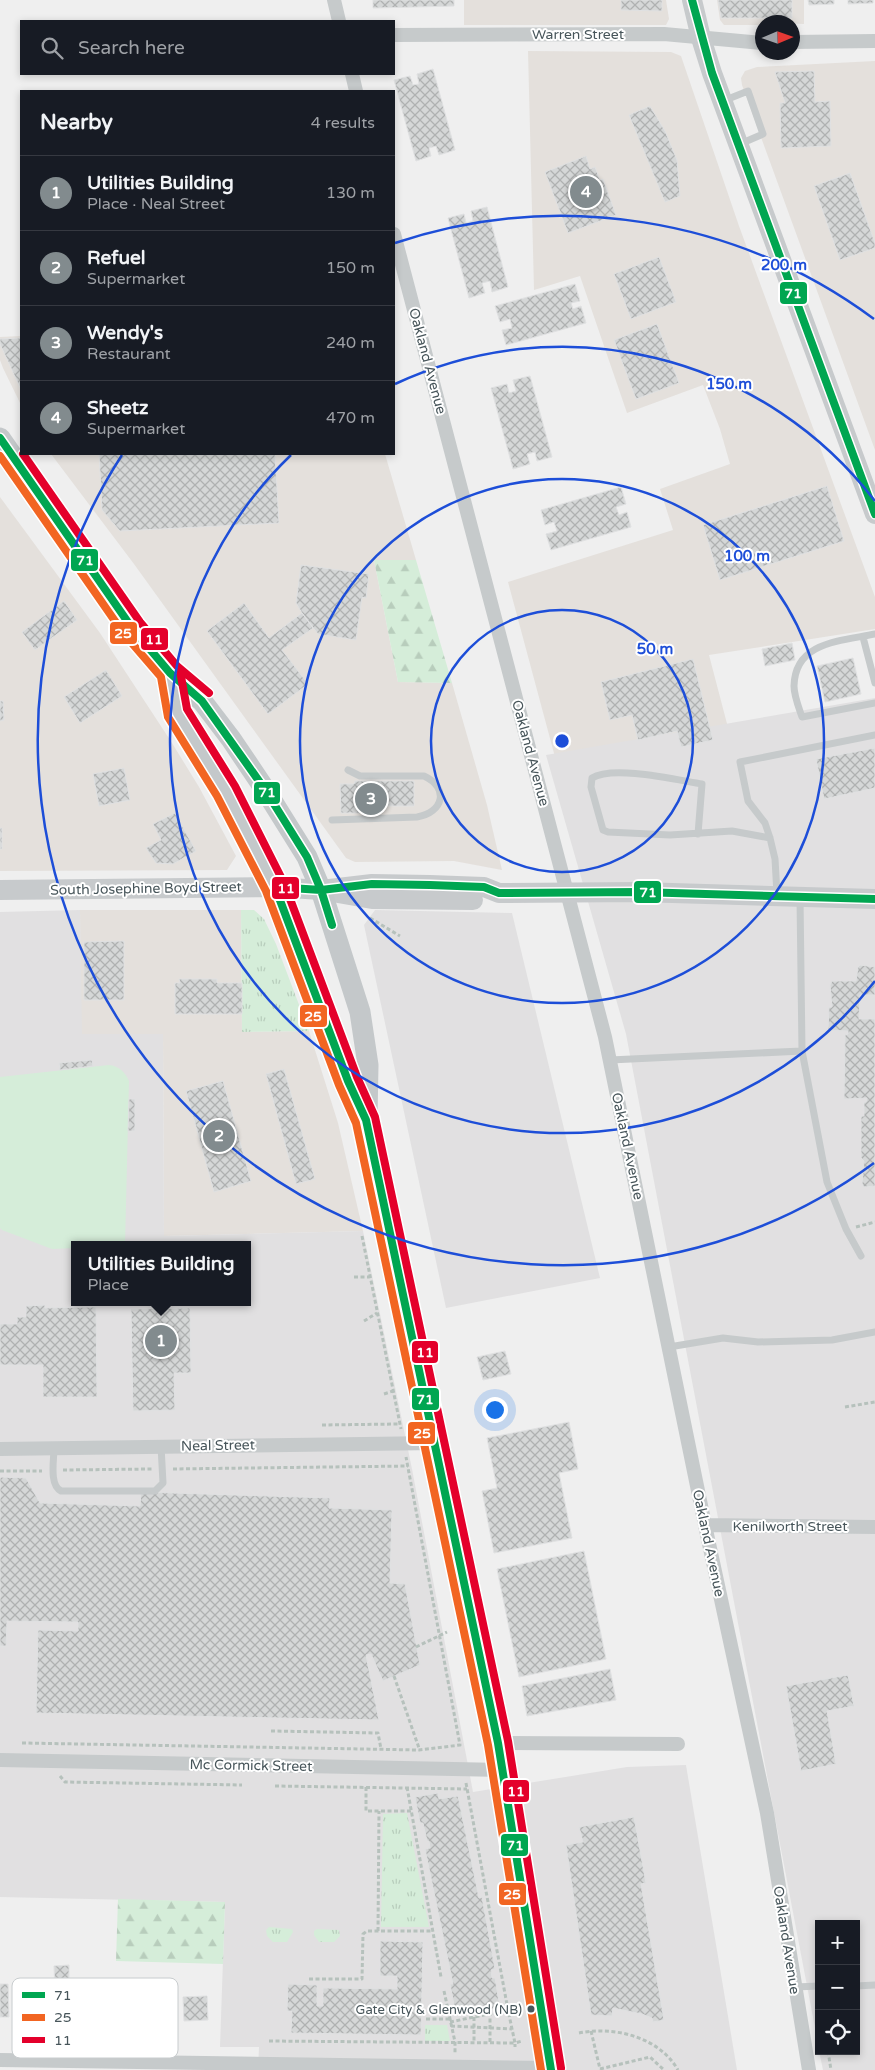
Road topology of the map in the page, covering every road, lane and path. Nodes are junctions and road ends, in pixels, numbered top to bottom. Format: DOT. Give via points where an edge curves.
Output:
graph roads {
  1 [pos="334,0"];
  2 [pos="692,0"];
  3 [pos="339,20"];
  4 [pos="395,35"];
  5 [pos="701,38"];
  6 [pos="875,40"];
  7 [pos="755,42"];
  8 [pos="800,42"];
  9 [pos="352,75"];
  10 [pos="356,90"];
  11 [pos="722,101"];
  12 [pos="738,144"];
  13 [pos="395,238"];
  14 [pos="0,438"];
  15 [pos="875,514"];
  16 [pos="875,634"];
  17 [pos="863,637"];
  18 [pos="170,673"];
  19 [pos="875,683"];
  20 [pos="875,703"];
  21 [pos="875,734"];
  22 [pos="348,770"];
  23 [pos="332,820"];
  24 [pos="698,834"];
  25 [pos="770,838"];
  26 [pos="275,887"];
  27 [pos="0,890"];
  28 [pos="322,890"];
  29 [pos="568,893"];
  30 [pos="777,896"];
  31 [pos="800,897"];
  32 [pos="875,899"];
  33 [pos="802,1051"];
  34 [pos="610,1060"];
  35 [pos="366,1120"];
  36 [pos="875,1222"];
  37 [pos="846,1229"];
  38 [pos="362,1236"];
  39 [pos="861,1256"];
  40 [pos="354,1277"];
  41 [pos="370,1277"];
  42 [pos="377,1313"];
  43 [pos="364,1321"];
  44 [pos="875,1332"];
  45 [pos="669,1346"];
  46 [pos="393,1391"];
  47 [pos="384,1394"];
  48 [pos="875,1402"];
  49 [pos="845,1407"];
  50 [pos="400,1424"];
  51 [pos="322,1425"];
  52 [pos="436,1443"];
  53 [pos="404,1444"];
  54 [pos="161,1446"];
  55 [pos="54,1448"];
  56 [pos="0,1449"];
  57 [pos="162,1469"];
  58 [pos="54,1470"];
  59 [pos="0,1471"];
  60 [pos="706,1526"];
  61 [pos="875,1527"];
  62 [pos="447,1632"];
  63 [pos="440,1636"];
  64 [pos="416,1646"];
  65 [pos="394,1676"];
  66 [pos="271,1731"];
  67 [pos="20,1743"];
  68 [pos="498,1743"];
  69 [pos="678,1744"];
  70 [pos="381,1749"];
  71 [pos="419,1750"];
  72 [pos="0,1760"];
  73 [pos="426,1768"];
  74 [pos="502,1770"];
  75 [pos="56,1776"];
  76 [pos="466,1783"];
  77 [pos="242,1785"];
  78 [pos="275,1786"];
  79 [pos="366,1787"];
  80 [pos="407,1787"];
  81 [pos="467,1789"];
  82 [pos="379,1811"];
  83 [pos="411,1811"];
  84 [pos="378,1931"];
  85 [pos="433,1932"];
  86 [pos="441,1977"];
  87 [pos="309,1979"];
  88 [pos="875,1985"];
  89 [pos="815,1986"];
  90 [pos="860,1986"];
  91 [pos="795,1987"];
  92 [pos="444,1991"];
  93 [pos="508,2010"];
  94 [pos="490,2013"];
  95 [pos="474,2017"];
  96 [pos="426,2019"];
  97 [pos="450,2022"];
  98 [pos="474,2027"];
  99 [pos="490,2028"];
  100 [pos="512,2029"];
  101 [pos="591,2031"];
  102 [pos="579,2033"];
  103 [pos="269,2041"];
  104 [pos="522,2041"];
  105 [pos="455,2042"];
  106 [pos="474,2042"];
  107 [pos="490,2042"];
  108 [pos="515,2043"];
  109 [pos="515,2047"];
  110 [pos="829,2055"];
  111 [pos="0,2060"];
  112 [pos="550,2069"];
  113 [pos="600,2069"];
  114 [pos="664,2070"];
  115 [pos="678,2070"];
  116 [pos="809,2070"];
  117 [pos="831,2070"];
  1 -- 3 [label="street"];
  2 -- 5 [label="main road"];
  4 -- 5 [label="street, Warren Street" via="664,34"];
  5 -- 7 [label="street, Warren Street"];
  5 -- 11 [label="main road"];
  6 -- 8 [label="street"];
  9 -- 10 [label="street"];
  11 -- 12 [label="main road"];
  11 -- 12 [label="lane" via="748,91 763,134"];
  12 -- 15 [label="main road"];
  13 -- 29 [label="street, Oakland Avenue"];
  14 -- 18 [label="main road" via="132,628"];
  16 -- 17 [label="lane"];
  17 -- 19 [label="lane"];
  17 -- 20 [label="lane" via="816,648 800,665 794,688 802,717"];
  18 -- 26 [label="main road" via="177,713 226,791"];
  18 -- 28 [label="main road" via="202,701 236,748 307,857"];
  21 -- 25 [label="lane" via="740,762 748,801 765,823"];
  22 -- 23 [label="lane" via="360,776 424,776 437,785 440,792 438,806 427,816"];
  24 -- 24 [label="lane" via="603,830 591,787 592,778 598,774 624,772 702,784"];
  24 -- 25 [label="lane" via="732,831"];
  25 -- 30 [label="lane"];
  26 -- 27 [label="main road, South Josephine Boyd Street"];
  26 -- 28 [label="main road, South Josephine Boyd Street"];
  26 -- 35 [label="main road" via="348,1081"];
  28 -- 29 [label="main road, South Josephine Boyd Street" via="381,899 483,900 499,893"];
  28 -- 35 [label="main road" via="360,1012 368,1065"];
  29 -- 30 [label="main road, South Josephine Boyd Street"];
  29 -- 34 [label="street, Oakland Avenue"];
  30 -- 31 [label="main road, South Josephine Boyd Street"];
  31 -- 32 [label="main road, South Josephine Boyd Street"];
  31 -- 33 [label="lane"];
  33 -- 34 [label="lane"];
  33 -- 37 [label="lane" via="827,1182"];
  34 -- 45 [label="street, Oakland Avenue"];
  35 -- 52 [label="main road"];
  36 -- 37 [label="path"];
  37 -- 39 [label="lane"];
  38 -- 41 [label="path"];
  40 -- 41 [label="path"];
  41 -- 42 [label="path"];
  42 -- 43 [label="path"];
  42 -- 46 [label="path"];
  44 -- 45 [label="lane" via="832,1340 758,1342 723,1338"];
  45 -- 60 [label="street, Oakland Avenue"];
  46 -- 47 [label="path"];
  46 -- 50 [label="path"];
  48 -- 49 [label="path"];
  50 -- 51 [label="path"];
  50 -- 53 [label="path"];
  52 -- 53 [label="street, Neal Street"];
  52 -- 68 [label="main road"];
  53 -- 54 [label="street, Neal Street"];
  54 -- 55 [label="street, Neal Street"];
  54 -- 57 [label="lane"];
  55 -- 56 [label="street, Neal Street"];
  55 -- 58 [label="lane"];
  57 -- 58 [label="path"];
  57 -- 58 [label="lane" via="163,1483 155,1491 61,1492 55,1484"];
  57 -- 63 [label="path" via="408,1466"];
  58 -- 59 [label="path"];
  60 -- 61 [label="street, Kenilworth Street"];
  60 -- 91 [label="street, Oakland Avenue" via="767,1813"];
  62 -- 63 [label="path"];
  63 -- 64 [label="path"];
  63 -- 71 [label="path" via="460,1745"];
  65 -- 71 [label="path"];
  66 -- 70 [label="path" via="378,1733"];
  67 -- 70 [label="path"];
  68 -- 69 [label="street"];
  68 -- 74 [label="main road"];
  70 -- 71 [label="path"];
  71 -- 73 [label="path"];
  72 -- 73 [label="street, Mc Cormick Street"];
  73 -- 74 [label="street, Mc Cormick Street"];
  74 -- 112 [label="main road"];
  75 -- 77 [label="path" via="65,1782"];
  76 -- 81 [label="path"];
  78 -- 79 [label="path"];
  79 -- 80 [label="path"];
  79 -- 82 [label="path" via="366,1811"];
  80 -- 81 [label="path"];
  80 -- 83 [label="path"];
  81 -- 93 [label="path"];
  82 -- 83 [label="path"];
  82 -- 84 [label="path"];
  83 -- 85 [label="path"];
  84 -- 85 [label="path"];
  84 -- 87 [label="path" via="363,1934 362,1979"];
  85 -- 86 [label="path"];
  88 -- 90 [label="lane"];
  89 -- 91 [label="lane"];
  91 -- 116 [label="street, Oakland Avenue"];
  92 -- 97 [label="path"];
  93 -- 94 [label="path"];
  93 -- 100 [label="path"];
  94 -- 95 [label="path"];
  94 -- 99 [label="path"];
  95 -- 97 [label="path"];
  95 -- 98 [label="path"];
  96 -- 97 [label="path"];
  97 -- 98 [label="path"];
  97 -- 105 [label="path"];
  98 -- 99 [label="path"];
  98 -- 106 [label="path"];
  99 -- 100 [label="path"];
  99 -- 107 [label="path"];
  100 -- 108 [label="path"];
  101 -- 102 [label="path"];
  101 -- 113 [label="path"];
  101 -- 115 [label="path" via="636,2036 659,2048"];
  103 -- 105 [label="path"];
  104 -- 108 [label="path"];
  105 -- 106 [label="path"];
  106 -- 107 [label="path"];
  107 -- 108 [label="path"];
  108 -- 109 [label="path"];
  110 -- 117 [label="path"];
  111 -- 112 [label="street"];
  113 -- 114 [label="path" via="650,2057"];
}
